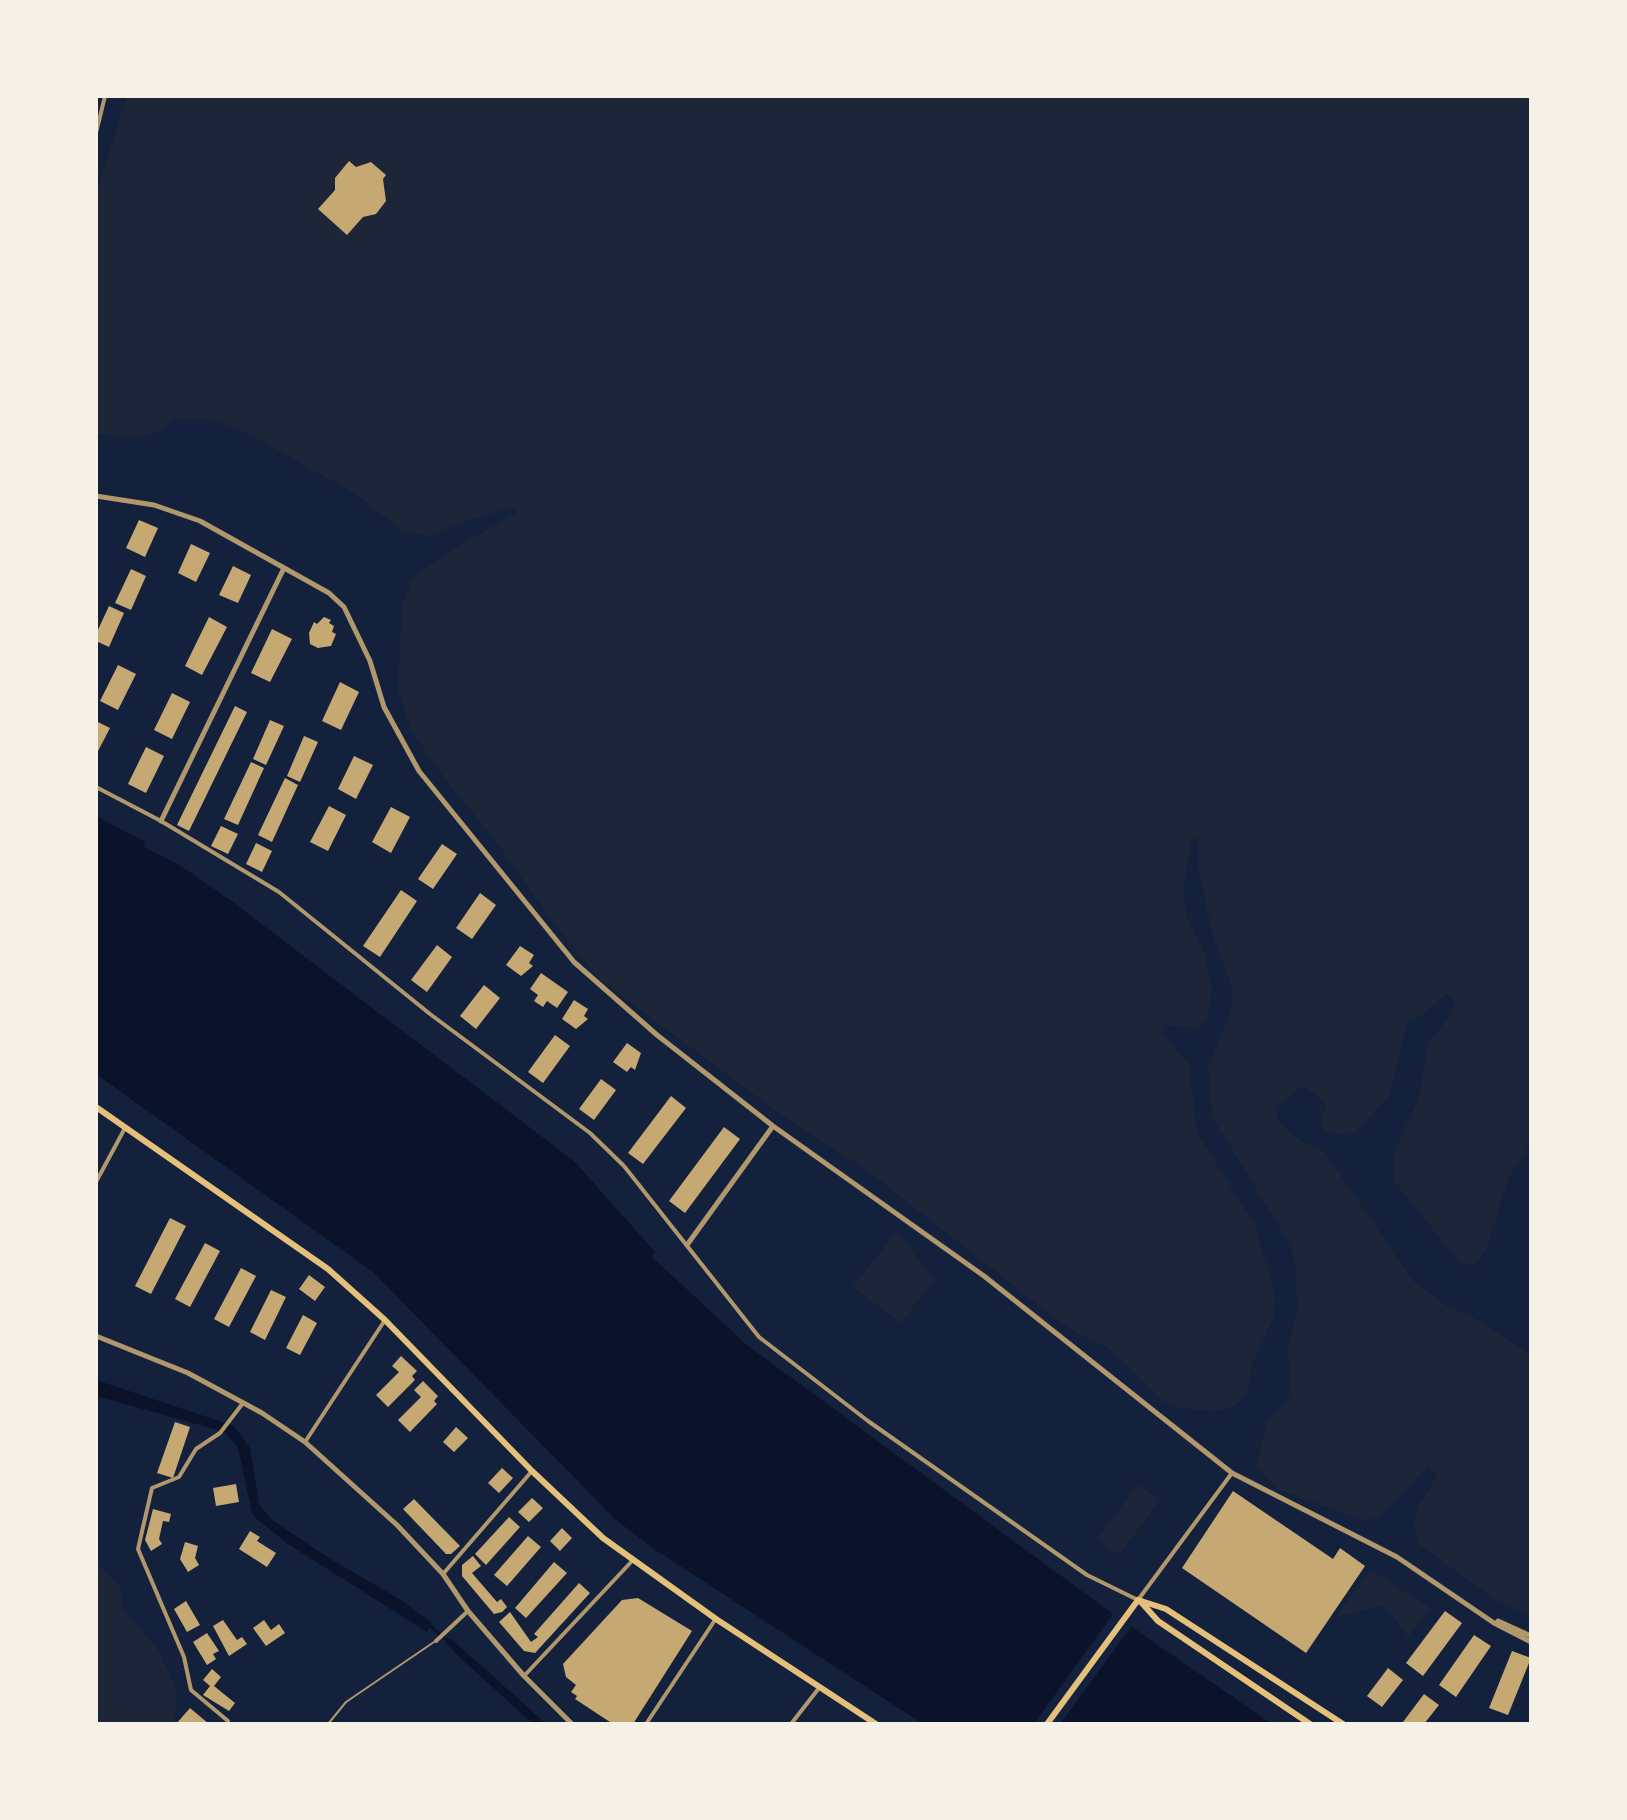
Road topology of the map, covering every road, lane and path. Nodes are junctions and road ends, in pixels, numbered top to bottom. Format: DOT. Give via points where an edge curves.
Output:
graph roads {
  1 [pos="105,96"];
  2 [pos="96,133"];
  3 [pos="96,496"];
  4 [pos="284,568"];
  5 [pos="96,787"];
  6 [pos="161,821"];
  7 [pos="96,1107"];
  8 [pos="773,1126"];
  9 [pos="125,1127"];
  10 [pos="96,1182"];
  11 [pos="687,1245"];
  12 [pos="385,1320"];
  13 [pos="96,1336"];
  14 [pos="243,1403"];
  15 [pos="305,1442"];
  16 [pos="532,1471"];
  17 [pos="1232,1473"];
  18 [pos="633,1560"];
  19 [pos="443,1574"];
  20 [pos="1138,1600"];
  21 [pos="468,1611"];
  22 [pos="716,1619"];
  23 [pos="1531,1639"];
  24 [pos="436,1641"];
  25 [pos="524,1676"];
  26 [pos="820,1685"];
  27 [pos="228,1721"];
  28 [pos="328,1724"];
  29 [pos="572,1724"];
  30 [pos="646,1724"];
  31 [pos="791,1724"];
  32 [pos="876,1724"];
  33 [pos="1047,1724"];
  34 [pos="1310,1724"];
  35 [pos="1343,1724"];
  1 -- 2 [label="street"];
  3 -- 4 [label="street" via="154,505 200,521"];
  4 -- 6 [label="street"];
  4 -- 8 [label="street" via="344,607 370,661 384,707 419,771 542,926 615,1000"];
  5 -- 6 [label="street"];
  6 -- 11 [label="street" via="279,892 590,1133 624,1166"];
  7 -- 9 [label="main road"];
  8 -- 11 [label="street"];
  8 -- 17 [label="street" via="984,1276"];
  9 -- 10 [label="street"];
  9 -- 12 [label="main road" via="328,1269"];
  11 -- 20 [label="street" via="759,1337 1074,1567"];
  12 -- 15 [label="street"];
  12 -- 16 [label="main road"];
  13 -- 14 [label="street" via="188,1373"];
  14 -- 15 [label="street"];
  14 -- 27 [label="street" via="220,1433 196,1449 179,1477 152,1488 138,1554 171,1621 191,1690"];
  15 -- 19 [label="street"];
  16 -- 18 [label="main road"];
  16 -- 19 [label="street"];
  17 -- 20 [label="street"];
  17 -- 23 [label="street" via="1397,1557 1475,1610"];
  18 -- 22 [label="main road"];
  18 -- 25 [label="street"];
  19 -- 21 [label="street"];
  20 -- 33 [label="main road"];
  20 -- 34 [label="main road" via="1158,1621"];
  20 -- 35 [label="main road" via="1166,1609"];
  21 -- 24 [label="street"];
  21 -- 25 [label="street"];
  22 -- 26 [label="main road"];
  22 -- 30 [label="street"];
  24 -- 28 [label="lane" via="346,1702"];
  25 -- 29 [label="street"];
  26 -- 31 [label="street"];
  26 -- 32 [label="main road"];
}
